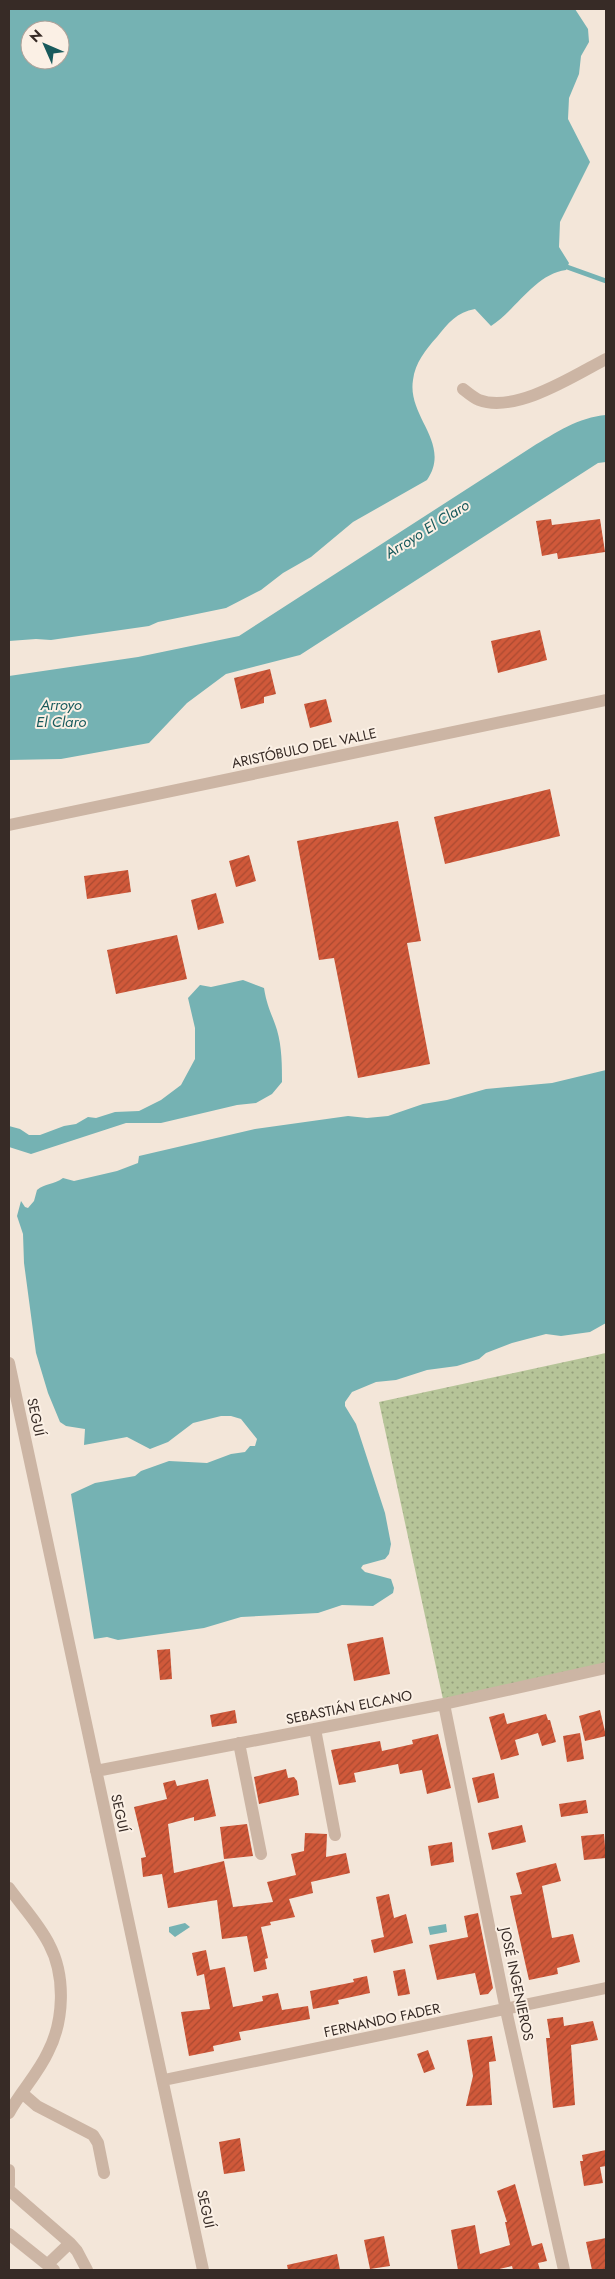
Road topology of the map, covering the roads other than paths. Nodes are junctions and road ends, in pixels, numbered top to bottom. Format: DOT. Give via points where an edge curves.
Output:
graph roads {
  1 [pos="606,358"];
  2 [pos="463,389"];
  3 [pos="606,700"];
  4 [pos="9,825"];
  5 [pos="9,1363"];
  6 [pos="606,1668"];
  7 [pos="444,1704"];
  8 [pos="315,1729"];
  9 [pos="240,1743"];
  10 [pos="96,1771"];
  11 [pos="335,1835"];
  12 [pos="261,1854"];
  13 [pos="9,1888"];
  14 [pos="606,1988"];
  15 [pos="506,2010"];
  16 [pos="164,2080"];
  17 [pos="22,2094"];
  18 [pos="10,2108"];
  19 [pos="9,2170"];
  20 [pos="104,2173"];
  21 [pos="9,2185"];
  22 [pos="9,2190"];
  23 [pos="9,2234"];
  24 [pos="70,2243"];
  25 [pos="51,2267"];
  26 [pos="87,2270"];
  27 [pos="204,2270"];
  28 [pos="564,2270"];
  1 -- 2 [label="street" via="525,398 498,403 479,400"];
  3 -- 4 [label="street, ARISTÓBULO DEL VALLE"];
  5 -- 10 [label="street, SEGUÍ"];
  6 -- 7 [label="street, SEBASTIÁN ELCANO"];
  7 -- 8 [label="street, SEBASTIÁN ELCANO"];
  7 -- 15 [label="street, JOSÉ INGENIEROS"];
  8 -- 9 [label="street, SEBASTIÁN ELCANO"];
  8 -- 11 [label="street"];
  9 -- 10 [label="street, SEBASTIÁN ELCANO"];
  9 -- 12 [label="street"];
  10 -- 16 [label="street, SEGUÍ"];
  13 -- 17 [label="street" via="49,1944 58,1969 60,1994 59,2021 50,2050"];
  14 -- 15 [label="street, FERNANDO FADER"];
  15 -- 16 [label="street, FERNANDO FADER"];
  15 -- 28 [label="street, JOSÉ INGENIEROS"];
  16 -- 27 [label="street, SEGUÍ"];
  17 -- 18 [label="street"];
  17 -- 20 [label="street" via="37,2106 93,2134"];
  19 -- 21 [label="street"];
  22 -- 24 [label="street"];
  23 -- 25 [label="street"];
  24 -- 25 [label="street"];
  24 -- 26 [label="street"];
}
